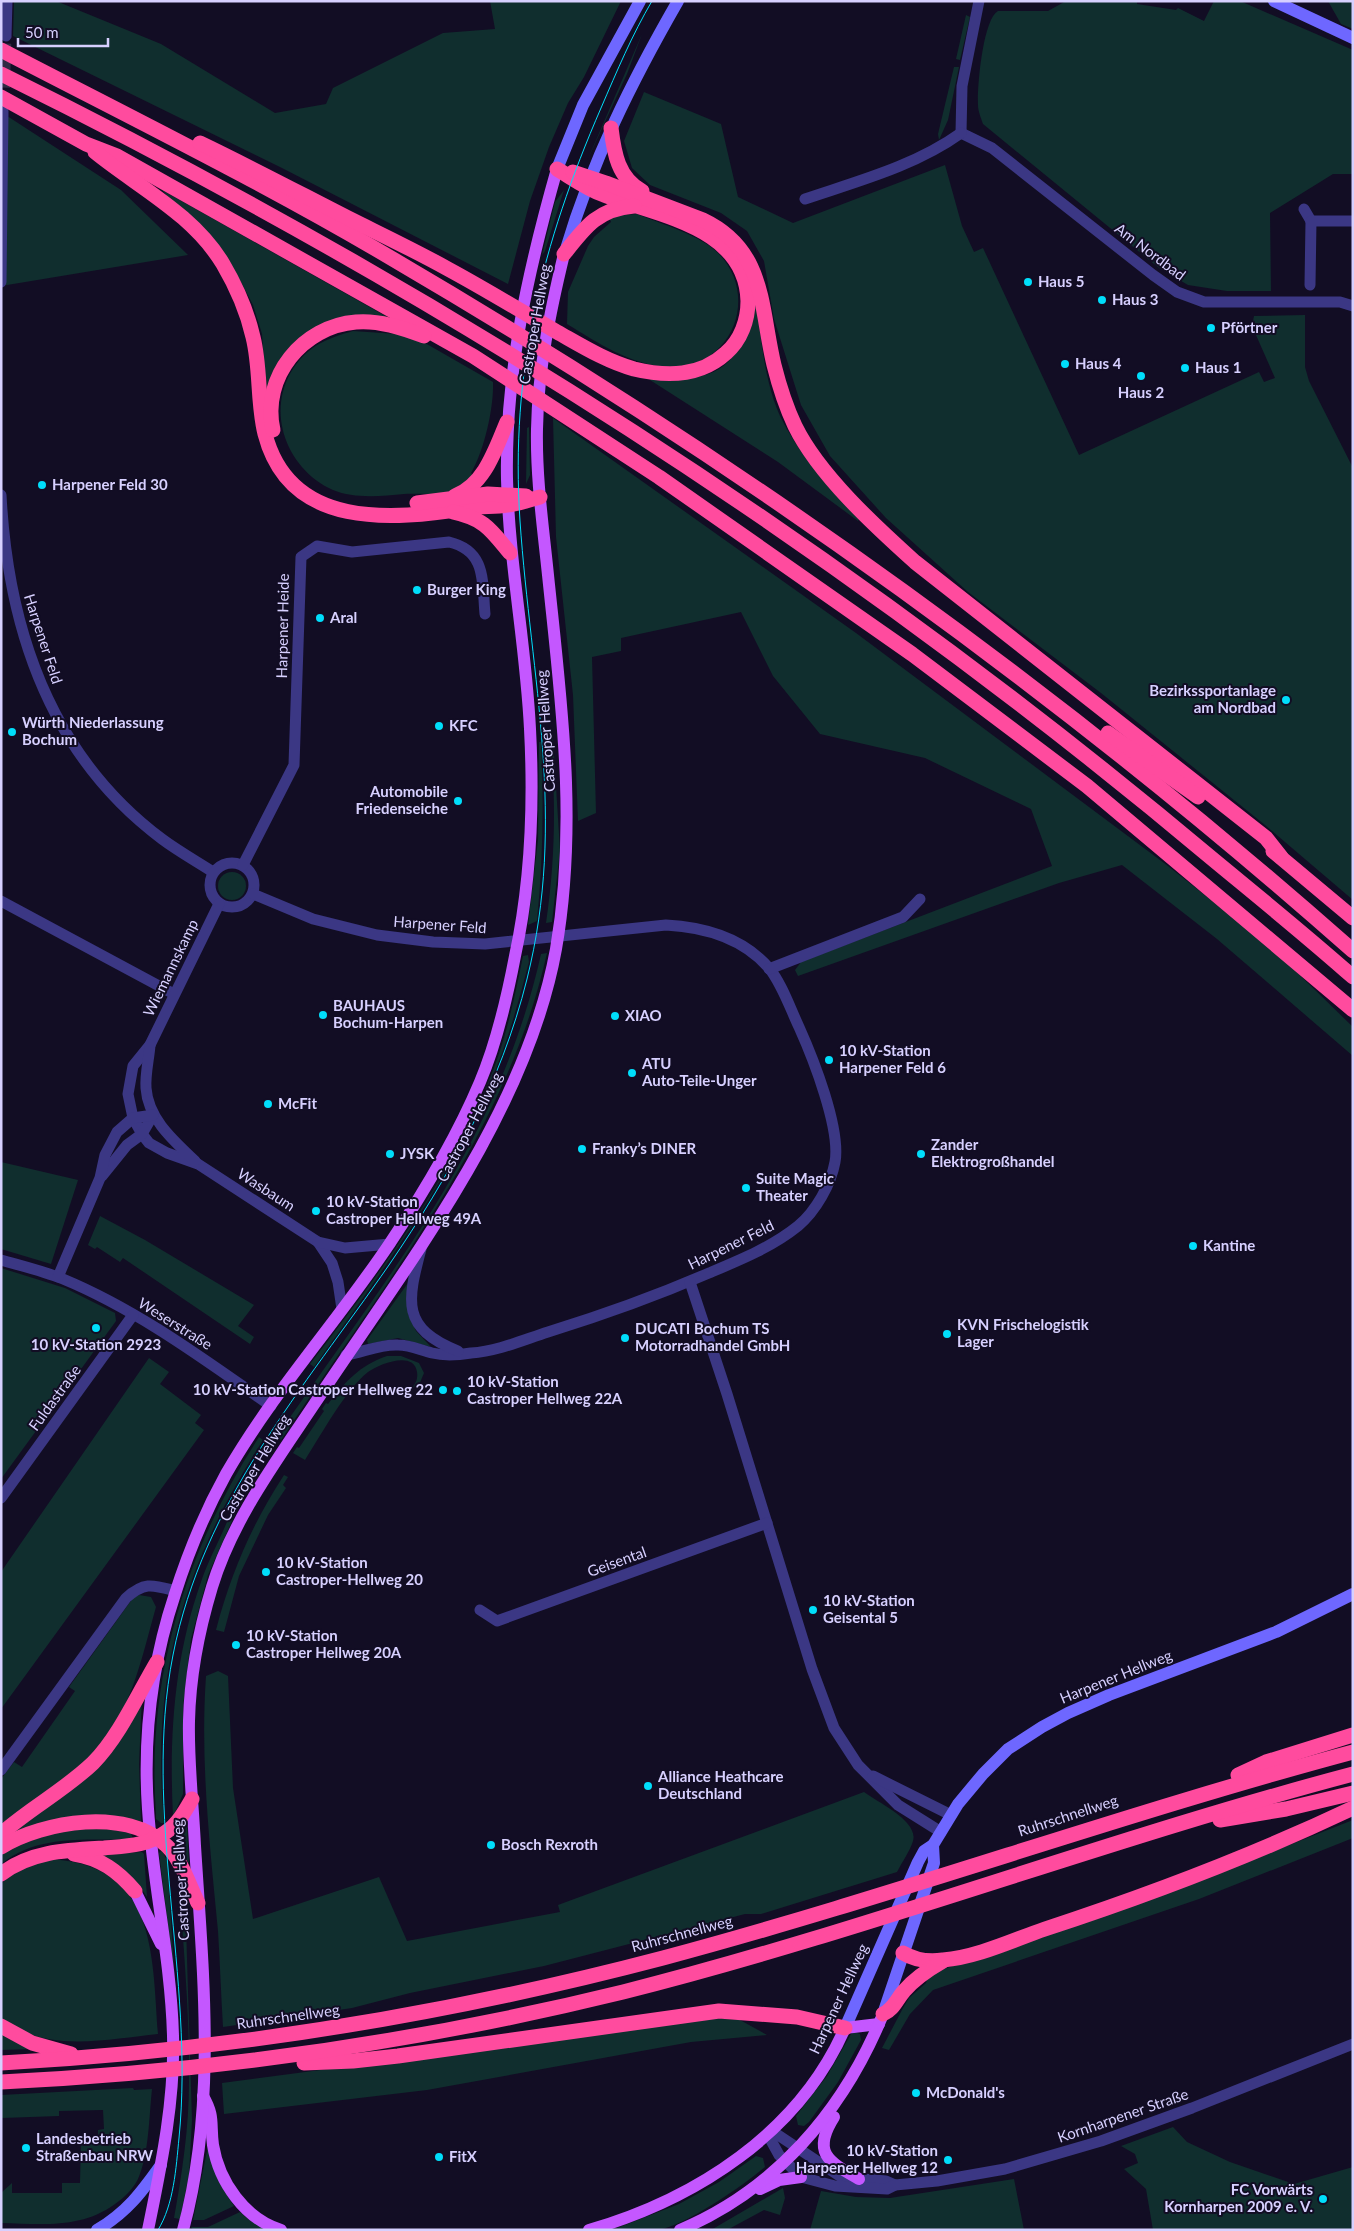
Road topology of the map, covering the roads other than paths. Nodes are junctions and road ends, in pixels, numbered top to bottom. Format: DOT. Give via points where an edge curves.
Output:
graph roads {
  1 [pos="7,1"];
  2 [pos="640,1"];
  3 [pos="678,1"];
  4 [pos="979,1"];
  5 [pos="1274,1"];
  6 [pos="1353,38"];
  7 [pos="3,44"];
  8 [pos="1,74"];
  9 [pos="2,104"];
  10 [pos="611,128"];
  11 [pos="961,134"];
  12 [pos="86,144"];
  13 [pos="557,169"];
  14 [pos="588,182"];
  15 [pos="805,199"];
  16 [pos="639,206"];
  17 [pos="1304,209"];
  18 [pos="683,212"];
  19 [pos="1311,221"];
  20 [pos="1353,221"];
  21 [pos="564,254"];
  22 [pos="1,282"];
  23 [pos="1310,285"];
  24 [pos="1353,306"];
  25 [pos="541,410"];
  26 [pos="507,422"];
  27 [pos="1,495"];
  28 [pos="540,497"];
  29 [pos="508,500"];
  30 [pos="446,506"];
  31 [pos="510,553"];
  32 [pos="485,614"];
  33 [pos="1057,705"];
  34 [pos="1281,857"];
  35 [pos="243,865"];
  36 [pos="213,872"];
  37 [pos="253,894"];
  38 [pos="920,899"];
  39 [pos="1,901"];
  40 [pos="220,904"];
  41 [pos="1353,918"];
  42 [pos="1353,951"];
  43 [pos="769,968"];
  44 [pos="1353,977"];
  45 [pos="174,994"];
  46 [pos="1353,1010"];
  47 [pos="150,1045"];
  48 [pos="154,1115"];
  49 [pos="133,1118"];
  50 [pos="142,1134"];
  51 [pos="198,1164"];
  52 [pos="100,1178"];
  53 [pos="318,1242"];
  54 [pos="390,1244"];
  55 [pos="422,1245"];
  56 [pos="1,1260"];
  57 [pos="58,1277"];
  58 [pos="690,1282"];
  59 [pos="342,1310"];
  60 [pos="133,1315"];
  61 [pos="464,1354"];
  62 [pos="346,1355"];
  63 [pos="271,1406"];
  64 [pos="1,1498"];
  65 [pos="767,1523"];
  66 [pos="176,1591"];
  67 [pos="1353,1594"];
  68 [pos="480,1610"];
  69 [pos="157,1662"];
  70 [pos="1353,1735"];
  71 [pos="1353,1752"];
  72 [pos="1,1770"];
  73 [pos="867,1773"];
  74 [pos="1353,1774"];
  75 [pos="1353,1793"];
  76 [pos="1201,1794"];
  77 [pos="192,1799"];
  78 [pos="1353,1808"];
  79 [pos="951,1815"];
  80 [pos="941,1832"];
  81 [pos="1,1834"];
  82 [pos="1146,1834"];
  83 [pos="153,1838"];
  84 [pos="933,1845"];
  85 [pos="1,1847"];
  86 [pos="58,1852"];
  87 [pos="1,1874"];
  88 [pos="134,1891"];
  89 [pos="198,1903"];
  90 [pos="891,1926"];
  91 [pos="903,1953"];
  92 [pos="166,1955"];
  93 [pos="944,1960"];
  94 [pos="881,2019"];
  95 [pos="1,2026"];
  96 [pos="845,2028"];
  97 [pos="1353,2044"];
  98 [pos="117,2055"];
  99 [pos="1,2063"];
  100 [pos="245,2063"];
  101 [pos="1,2082"];
  102 [pos="844,2092"];
  103 [pos="203,2096"];
  104 [pos="770,2133"];
  105 [pos="798,2150"];
  106 [pos="785,2162"];
  107 [pos="161,2165"];
  108 [pos="802,2177"];
  109 [pos="859,2179"];
  110 [pos="895,2185"];
  111 [pos="750,2190"];
  112 [pos="97,2230"];
  113 [pos="148,2230"];
  114 [pos="183,2230"];
  115 [pos="281,2230"];
  116 [pos="589,2230"];
  117 [pos="680,2230"];
  1 -- 7 [label="street"];
  2 -- 13 [label="main road, Castroper Hellweg" via="583,105"];
  3 -- 10 [label="main road, Castroper Hellweg"];
  4 -- 11 [label="street" via="962,86"];
  5 -- 6 [label="main road"];
  7 -- 16 [label="highway" via="447,268 609,361 647,372 691,373 715,363 733,347 743,329 748,304 744,276 738,262 718,240"];
  7 -- 33 [label="highway" via="389,256 500,323 787,508"];
  8 -- 44 [label="highway" via="333,250 540,373 765,518 995,684 1115,777"];
  9 -- 12 [label="highway"];
  9 -- 22 [label="street"];
  10 -- 14 [label="main road, Castroper Hellweg"];
  10 -- 18 [label="highway" via="613,148 624,177 637,189"];
  11 -- 15 [label="street" via="940,149"];
  11 -- 24 [label="street, Am Nordbad" via="992,148 1010,161 1153,275 1185,296 1216,303 1340,302"];
  12 -- 25 [label="highway" via="117,156 507,376"];
  12 -- 30 [label="highway" via="176,211 222,262 240,297 254,337 265,436 287,479 303,494 344,512 370,515"];
  13 -- 14 [label="highway"];
  13 -- 26 [label="main road, Castroper Hellweg" via="529,277 517,338"];
  14 -- 16 [label="highway" via="603,195"];
  14 -- 18 [label="highway"];
  14 -- 21 [label="main road, Castroper Hellweg"];
  16 -- 21 [label="highway" via="622,207 602,214 590,223"];
  17 -- 19 [label="street"];
  18 -- 34 [label="highway" via="716,226 741,248 748,259 763,302 774,366 784,398 795,426 833,480 915,562 1266,838"];
  19 -- 20 [label="street"];
  19 -- 23 [label="street"];
  21 -- 25 [label="main road, Castroper Hellweg" via="544,355"];
  25 -- 28 [label="main road, Castroper Hellweg"];
  25 -- 30 [label="highway" via="515,389 424,336 391,324 340,324 322,330 295,351 276,381 271,400 276,441 288,465 308,485 325,496 346,503"];
  25 -- 46 [label="highway" via="660,477 920,660 1094,792"];
  26 -- 29 [label="main road, Castroper Hellweg"];
  26 -- 30 [label="highway" via="482,476"];
  27 -- 36 [label="street, Harpener Feld" via="13,594 29,655 56,716 72,744 115,797 162,839"];
  28 -- 29 [label="highway"];
  28 -- 55 [label="main road, Castroper Hellweg" via="566,760 568,834 555,953 540,1017 516,1075 468,1169"];
  29 -- 30 [label="highway" via="471,507"];
  29 -- 31 [label="main road, Castroper Hellweg"];
  30 -- 31 [label="highway" via="486,524"];
  31 -- 54 [label="main road, Castroper Hellweg" via="530,728 530,852 516,956 503,1012 481,1080 448,1149"];
  32 -- 35 [label="street, Harpener Heide" via="479,564 472,552 463,546 449,542 352,552 317,546 301,557 294,765"];
  33 -- 34 [label="highway" via="1094,723"];
  33 -- 42 [label="highway"];
  34 -- 41 [label="highway"];
  35 -- 36 [label="street" via="234,862 224,864"];
  35 -- 37 [label="street" via="252,874"];
  36 -- 40 [label="street" via="209,884"];
  37 -- 40 [label="street" via="240,906 233,908"];
  37 -- 43 [label="street, Harpener Feld" via="314,919 377,935 433,942 484,944 682,926 718,934 736,942"];
  38 -- 43 [label="street" via="902,917"];
  39 -- 45 [label="street"];
  40 -- 45 [label="street, Wiemannskamp"];
  43 -- 58 [label="street, Harpener Feld" via="800,1030 820,1084 835,1137 836,1160 815,1207 800,1224 778,1240"];
  45 -- 47 [label="street, Wiemannskamp"];
  47 -- 48 [label="street, Wiemannskamp" via="146,1086"];
  47 -- 49 [label="street, Wiemannskamp" via="133,1066 129,1082"];
  48 -- 49 [label="street"];
  48 -- 50 [label="street"];
  48 -- 51 [label="street, Wasbaum"];
  49 -- 50 [label="street, Wasbaum"];
  49 -- 52 [label="street" via="117,1132 105,1155"];
  50 -- 51 [label="street, Wasbaum" via="149,1143 167,1153"];
  50 -- 52 [label="street" via="127,1145"];
  51 -- 53 [label="street, Wasbaum"];
  52 -- 57 [label="street"];
  53 -- 54 [label="street, Wasbaum" via="345,1248"];
  53 -- 59 [label="street, Wasbaum" via="332,1263"];
  54 -- 59 [label="main road, Castroper Hellweg"];
  55 -- 61 [label="street" via="412,1296 415,1317 421,1329 434,1341"];
  55 -- 62 [label="main road, Castroper Hellweg"];
  56 -- 57 [label="street, Weserstraße"];
  57 -- 60 [label="street, Weserstraße"];
  58 -- 61 [label="street, Harpener Feld" via="608,1314 492,1350"];
  58 -- 65 [label="street"];
  59 -- 63 [label="main road, Castroper Hellweg"];
  60 -- 63 [label="street, Weserstraße"];
  60 -- 64 [label="street, Fuldastraße"];
  61 -- 62 [label="street, Harpener Feld" via="434,1354 396,1344"];
  62 -- 77 [label="main road, Castroper Hellweg" via="256,1494 214,1579 200,1632 190,1700"];
  63 -- 66 [label="main road, Castroper Hellweg" via="225,1476 202,1522"];
  65 -- 68 [label="street, Geisental" via="497,1622"];
  65 -- 73 [label="street" via="834,1728 858,1765"];
  66 -- 69 [label="main road, Castroper Hellweg"];
  66 -- 72 [label="street" via="151,1585 127,1596"];
  67 -- 79 [label="main road, Harpener Hellweg" via="1276,1632 1068,1712 1002,1756 983,1774"];
  69 -- 81 [label="highway" via="94,1762"];
  69 -- 83 [label="main road, Castroper Hellweg" via="146,1758"];
  70 -- 76 [label="highway" via="1266,1762"];
  71 -- 76 [label="highway, Ruhrschnellweg"];
  73 -- 79 [label="street"];
  73 -- 80 [label="street" via="898,1805"];
  74 -- 82 [label="highway"];
  75 -- 82 [label="highway" via="1278,1811 1188,1824"];
  76 -- 98 [label="highway, Ruhrschnellweg" via="726,1941 543,1988 404,2016 242,2042"];
  77 -- 83 [label="highway" via="175,1824"];
  77 -- 89 [label="main road, Castroper Hellweg"];
  78 -- 93 [label="highway" via="1082,1917"];
  79 -- 80 [label="main road, Harpener Hellweg"];
  80 -- 84 [label="main road, Harpener Hellweg"];
  82 -- 100 [label="highway" via="844,1929 552,2009 434,2033"];
  83 -- 85 [label="highway" via="113,1824 66,1823 14,1839"];
  83 -- 86 [label="highway" via="135,1846"];
  83 -- 89 [label="highway" via="174,1855"];
  83 -- 92 [label="main road, Castroper Hellweg"];
  84 -- 90 [label="main road, Harpener Hellweg" via="918,1862"];
  84 -- 91 [label="main road, Harpener Hellweg" via="934,1863"];
  86 -- 87 [label="highway" via="26,1859"];
  86 -- 88 [label="highway" via="87,1856 102,1863 119,1873"];
  88 -- 92 [label="main road"];
  89 -- 103 [label="main road, Castroper Hellweg" via="204,2005"];
  90 -- 91 [label="main road" via="895,1943"];
  90 -- 96 [label="main road, Harpener Hellweg"];
  91 -- 93 [label="highway" via="918,1959"];
  91 -- 94 [label="main road, Harpener Hellweg"];
  92 -- 107 [label="main road, Castroper Hellweg" via="173,2040 170,2100"];
  93 -- 94 [label="highway" via="919,1976"];
  94 -- 96 [label="main road"];
  94 -- 102 [label="main road, Harpener Hellweg"];
  95 -- 98 [label="highway" via="49,2049 82,2055"];
  96 -- 100 [label="highway" via="770,2014 711,2012 353,2061"];
  96 -- 104 [label="main road, Harpener Hellweg" via="830,2059 807,2092"];
  97 -- 110 [label="street, Kornharpener Straße" via="1101,2141 988,2172"];
  98 -- 99 [label="highway, Ruhrschnellweg"];
  100 -- 101 [label="highway"];
  102 -- 105 [label="main road, Harpener Hellweg"];
  102 -- 109 [label="main road" via="845,2101 826,2130 824,2148 828,2160"];
  103 -- 114 [label="main road, Castroper Hellweg" via="196,2175"];
  103 -- 115 [label="main road" via="212,2112 214,2148 225,2181 255,2218"];
  104 -- 105 [label="street, Kornharpener Straße"];
  104 -- 106 [label="street, Kornharpener Straße"];
  104 -- 116 [label="main road, Harpener Hellweg" via="702,2183 658,2205"];
  105 -- 106 [label="main road, Harpener Hellweg"];
  105 -- 109 [label="street, Kornharpener Straße" via="842,2177"];
  106 -- 108 [label="street, Kornharpener Straße"];
  106 -- 111 [label="main road, Harpener Hellweg"];
  107 -- 112 [label="main road" via="137,2199 118,2217"];
  107 -- 113 [label="main road, Castroper Hellweg"];
  108 -- 110 [label="street, Kornharpener Straße" via="856,2189 887,2189"];
  108 -- 111 [label="main road"];
  109 -- 110 [label="street, Kornharpener Straße"];
  111 -- 117 [label="main road, Harpener Hellweg" via="720,2211"];
}
